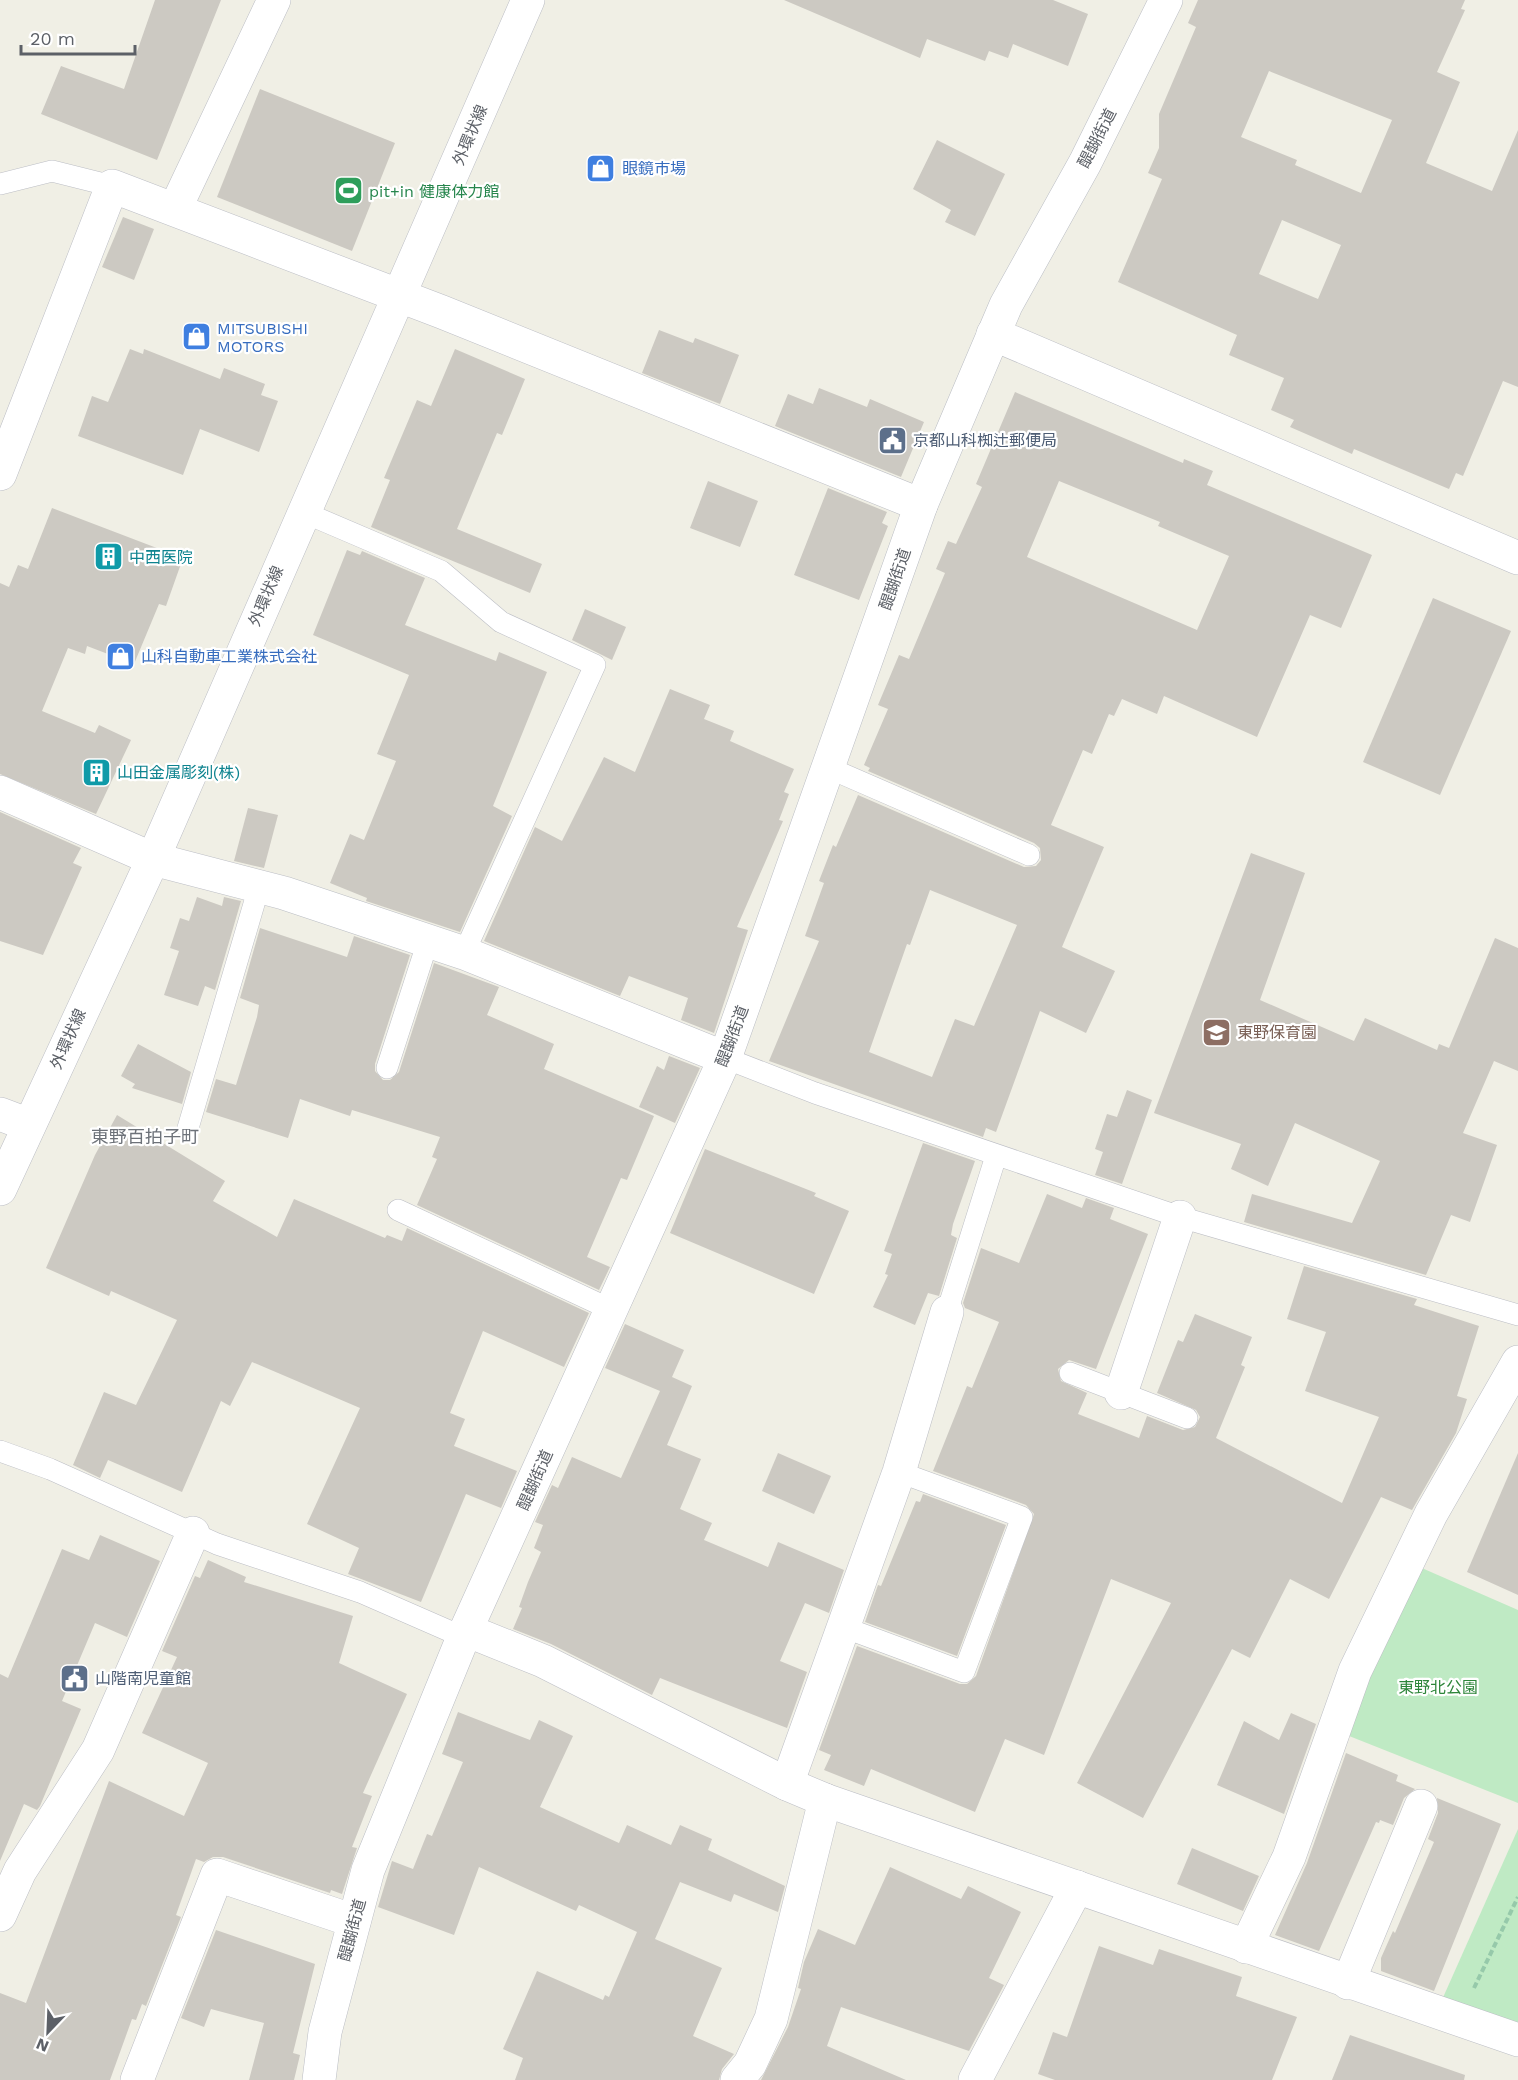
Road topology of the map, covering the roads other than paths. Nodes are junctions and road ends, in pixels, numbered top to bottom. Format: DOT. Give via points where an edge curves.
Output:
graph roads {
  1 [pos="274,0"];
  2 [pos="528,0"];
  3 [pos="1166,0"];
  4 [pos="0,183"];
  5 [pos="112,186"];
  6 [pos="175,209"];
  7 [pos="400,296"];
  8 [pos="993,334"];
  9 [pos="0,474"];
  10 [pos="921,505"];
  11 [pos="303,512"];
  12 [pos="1518,558"];
  13 [pos="829,768"];
  14 [pos="0,792"];
  15 [pos="1029,855"];
  16 [pos="153,859"];
  17 [pos="259,887"];
  18 [pos="428,941"];
  19 [pos="464,953"];
  20 [pos="725,1058"];
  21 [pos="387,1068"];
  22 [pos="14,1120"];
  23 [pos="188,1128"];
  24 [pos="996,1156"];
  25 [pos="0,1190"];
  26 [pos="398,1210"];
  27 [pos="1180,1217"];
  28 [pos="612,1310"];
  29 [pos="947,1312"];
  30 [pos="1518,1315"];
  31 [pos="1518,1362"];
  32 [pos="1070,1373"];
  33 [pos="1121,1393"];
  34 [pos="1187,1418"];
  35 [pos="0,1451"];
  36 [pos="899,1472"];
  37 [pos="193,1533"];
  38 [pos="843,1627"];
  39 [pos="465,1634"];
  40 [pos="787,1784"];
  41 [pos="825,1800"];
  42 [pos="1421,1806"];
  43 [pos="1077,1887"];
  44 [pos="0,1916"];
  45 [pos="354,1921"];
  46 [pos="1246,1947"];
  47 [pos="1348,1983"];
  48 [pos="1518,2040"];
  49 [pos="137,2080"];
  50 [pos="319,2080"];
  51 [pos="737,2080"];
  52 [pos="975,2080"];
  1 -- 6 [label="street"];
  2 -- 7 [label="street, 外環状線"];
  3 -- 8 [label="street, 醍醐街道" via="1085,163"];
  4 -- 5 [label="lane" via="52,171"];
  5 -- 6 [label="street"];
  5 -- 9 [label="street"];
  6 -- 7 [label="street"];
  7 -- 10 [label="street"];
  7 -- 11 [label="street, 外環状線"];
  8 -- 10 [label="street, 醍醐街道"];
  8 -- 12 [label="street"];
  10 -- 13 [label="street, 醍醐街道"];
  11 -- 16 [label="street, 外環状線"];
  11 -- 19 [label="lane" via="441,571 501,622 595,666"];
  13 -- 15 [label="lane"];
  13 -- 20 [label="street, 醍醐街道"];
  14 -- 16 [label="street"];
  16 -- 17 [label="street"];
  16 -- 22 [label="street, 外環状線"];
  17 -- 18 [label="street"];
  17 -- 23 [label="lane"];
  18 -- 19 [label="street"];
  18 -- 21 [label="lane"];
  19 -- 20 [label="street"];
  20 -- 24 [label="lane"];
  20 -- 28 [label="street, 醍醐街道"];
  22 -- 25 [label="street, 外環状線"];
  24 -- 27 [label="lane"];
  24 -- 29 [label="lane"];
  26 -- 28 [label="lane"];
  27 -- 30 [label="lane"];
  27 -- 33 [label="street"];
  28 -- 39 [label="street, 醍醐街道"];
  29 -- 36 [label="street"];
  31 -- 46 [label="street" via="1431,1514 1355,1671 1289,1857"];
  32 -- 33 [label="lane"];
  33 -- 34 [label="lane"];
  35 -- 37 [label="lane"];
  36 -- 38 [label="street"];
  36 -- 38 [label="lane" via="1022,1517 964,1672"];
  37 -- 39 [label="lane"];
  37 -- 44 [label="street" via="98,1750 20,1871"];
  38 -- 40 [label="street"];
  39 -- 40 [label="street" via="543,1661"];
  39 -- 45 [label="street, 醍醐街道" via="368,1870"];
  40 -- 41 [label="street"];
  41 -- 43 [label="street"];
  41 -- 51 [label="street" via="771,2019 750,2064"];
  42 -- 47 [label="street"];
  43 -- 46 [label="street"];
  43 -- 52 [label="street"];
  45 -- 49 [label="street" via="217,1875"];
  45 -- 50 [label="street, 醍醐街道" via="325,2032"];
  46 -- 47 [label="street"];
  47 -- 48 [label="street"];
}
